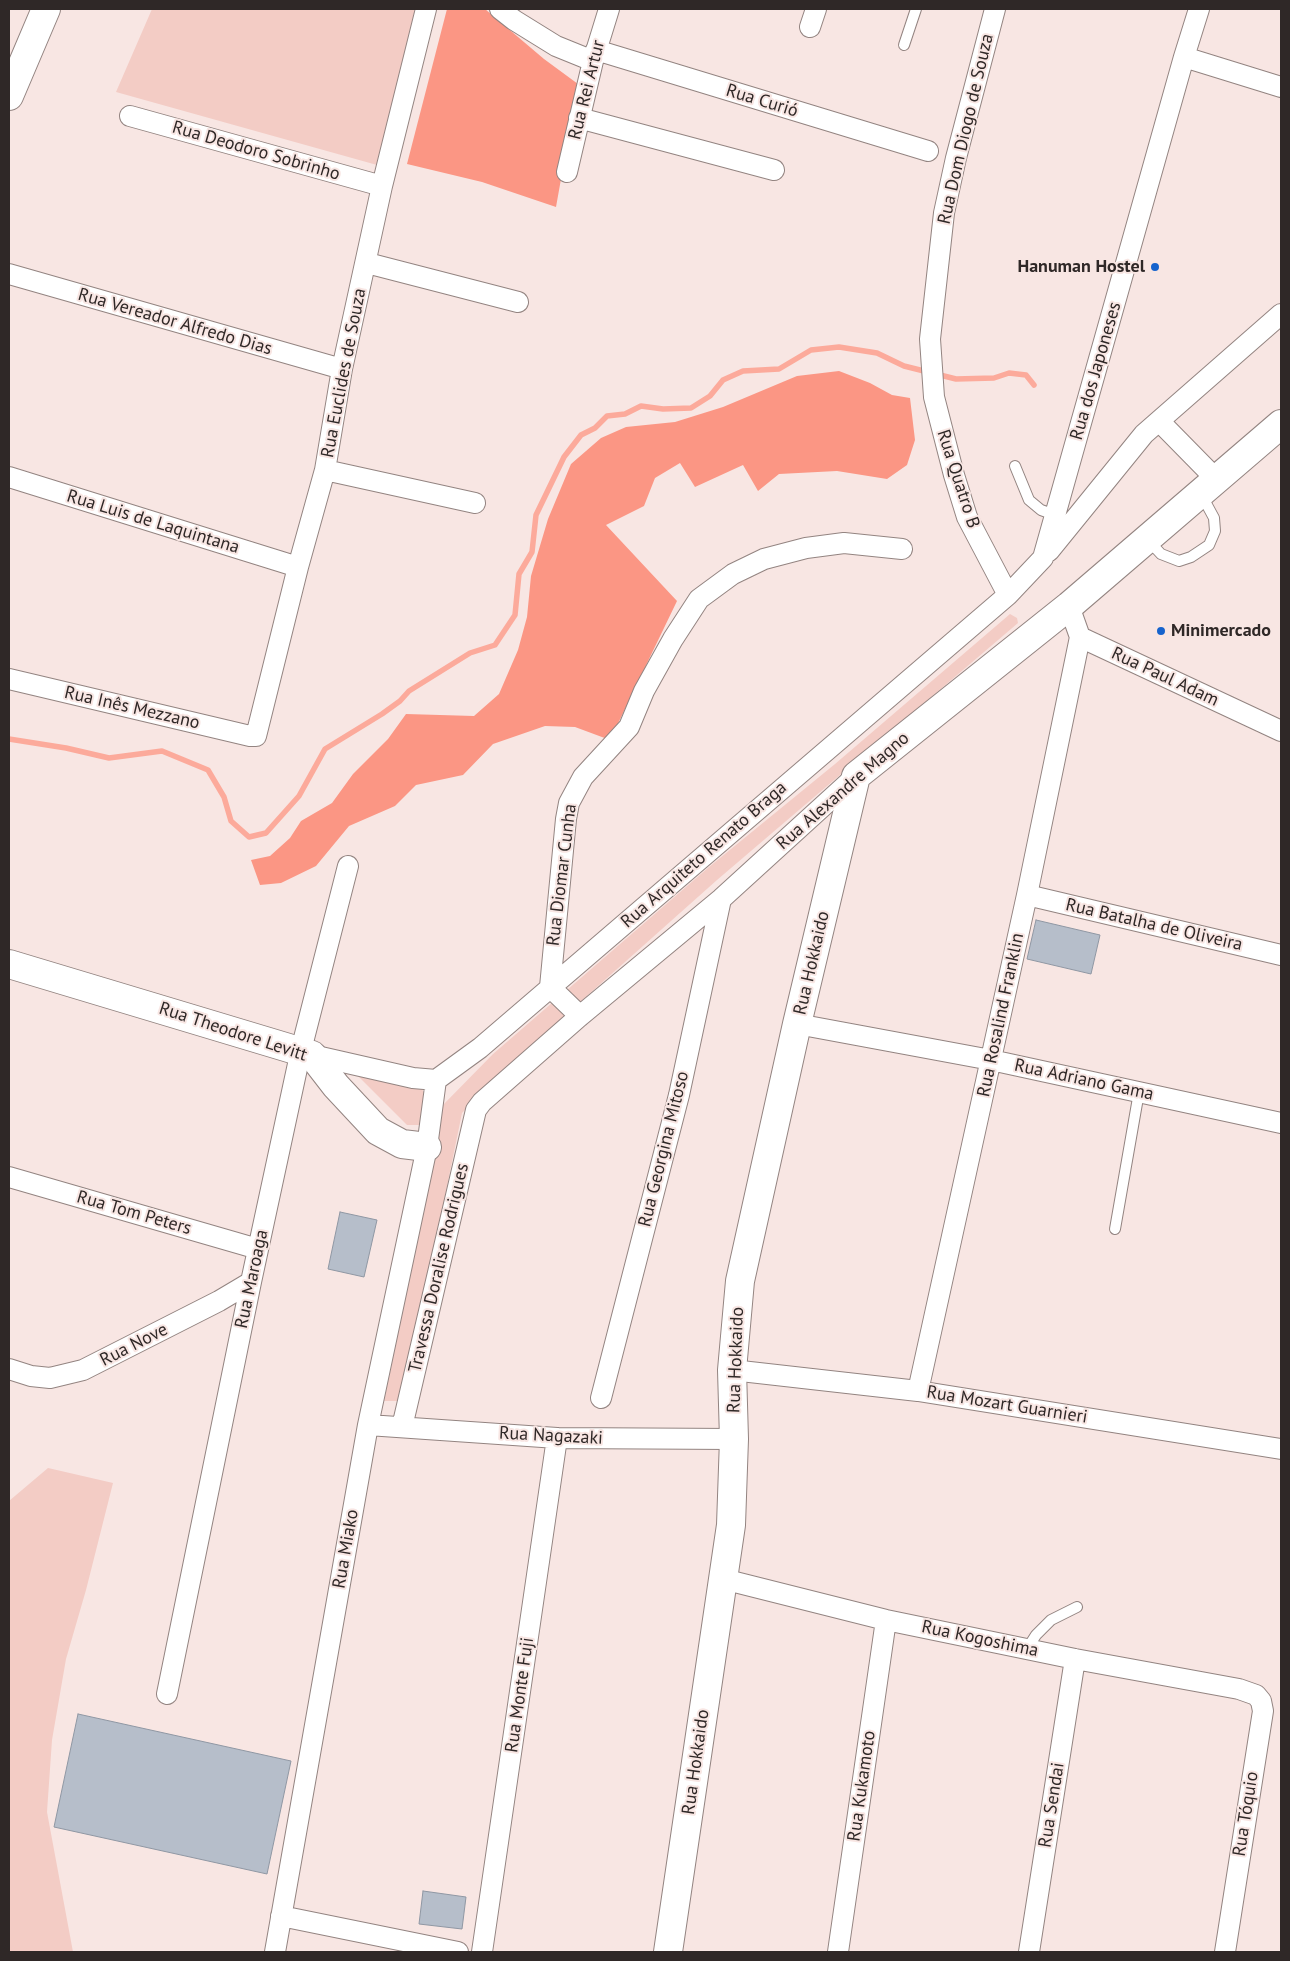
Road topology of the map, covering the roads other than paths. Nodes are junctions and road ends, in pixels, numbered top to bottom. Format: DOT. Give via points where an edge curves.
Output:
graph roads {
  1 [pos="46,9"];
  2 [pos="426,9"];
  3 [pos="500,9"];
  4 [pos="609,9"];
  5 [pos="916,9"];
  6 [pos="995,9"];
  7 [pos="1199,9"];
  8 [pos="904,45"];
  9 [pos="595,56"];
  10 [pos="1184,57"];
  11 [pos="1281,87"];
  12 [pos="9,96"];
  13 [pos="130,116"];
  14 [pos="579,118"];
  15 [pos="928,151"];
  16 [pos="774,170"];
  17 [pos="567,172"];
  18 [pos="382,186"];
  19 [pos="367,263"];
  20 [pos="9,274"];
  21 [pos="518,302"];
  22 [pos="1281,314"];
  23 [pos="342,369"];
  24 [pos="938,416"];
  25 [pos="1158,422"];
  26 [pos="1281,424"];
  27 [pos="1015,466"];
  28 [pos="325,470"];
  29 [pos="9,477"];
  30 [pos="1209,487"];
  31 [pos="475,502"];
  32 [pos="1055,515"];
  33 [pos="1147,539"];
  34 [pos="902,549"];
  35 [pos="1043,558"];
  36 [pos="298,567"];
  37 [pos="1014,588"];
  38 [pos="1069,606"];
  39 [pos="1080,638"];
  40 [pos="9,679"];
  41 [pos="1281,731"];
  42 [pos="256,736"];
  43 [pos="856,776"];
  44 [pos="348,866"];
  45 [pos="1027,895"];
  46 [pos="721,899"];
  47 [pos="1280,951"];
  48 [pos="9,964"];
  49 [pos="550,987"];
  50 [pos="580,1016"];
  51 [pos="797,1024"];
  52 [pos="306,1053"];
  53 [pos="991,1060"];
  54 [pos="436,1080"];
  55 [pos="1139,1092"];
  56 [pos="476,1110"];
  57 [pos="1281,1123"];
  58 [pos="427,1147"];
  59 [pos="9,1178"];
  60 [pos="1115,1229"];
  61 [pos="258,1249"];
  62 [pos="251,1282"];
  63 [pos="9,1369"];
  64 [pos="732,1370"];
  65 [pos="918,1391"];
  66 [pos="600,1398"];
  67 [pos="368,1424"];
  68 [pos="402,1427"];
  69 [pos="557,1438"];
  70 [pos="734,1439"];
  71 [pos="1281,1449"];
  72 [pos="723,1579"];
  73 [pos="1077,1607"];
  74 [pos="886,1620"];
  75 [pos="1027,1649"];
  76 [pos="1074,1659"];
  77 [pos="1239,1689"];
  78 [pos="167,1694"];
  79 [pos="281,1916"];
  80 [pos="275,1952"];
  81 [pos="458,1952"];
  82 [pos="482,1952"];
  83 [pos="668,1952"];
  84 [pos="838,1952"];
  85 [pos="1029,1952"];
  86 [pos="1225,1952"];
  1 -- 12 [label="street"];
  2 -- 18 [label="street, Rua Euclides de Souza"];
  3 -- 9 [label="street, Rua Curió" via="556,46"];
  4 -- 9 [label="street, Rua Rei Artur"];
  5 -- 8 [label="lane"];
  6 -- 24 [label="street, Rua Dom Diogo de Souza" via="944,213 930,339"];
  7 -- 10 [label="street, Rua dos Japoneses"];
  9 -- 14 [label="street, Rua Rei Artur"];
  9 -- 15 [label="street, Rua Curió"];
  10 -- 11 [label="street"];
  10 -- 32 [label="street, Rua dos Japoneses"];
  13 -- 18 [label="street, Rua Deodoro Sobrinho"];
  14 -- 16 [label="street"];
  14 -- 17 [label="street, Rua Rei Artur"];
  18 -- 19 [label="street, Rua Euclides de Souza"];
  19 -- 21 [label="street"];
  19 -- 23 [label="street, Rua Euclides de Souza"];
  20 -- 23 [label="street, Rua Vereador Alfredo Dias"];
  22 -- 25 [label="street"];
  23 -- 28 [label="street, Rua Euclides de Souza"];
  24 -- 37 [label="street, Rua Quatro B" via="967,517"];
  25 -- 30 [label="street"];
  25 -- 35 [label="street" via="1144,434"];
  26 -- 30 [label="street, Rua Alexandre Magno"];
  27 -- 32 [label="lane" via="1029,500 1041,510"];
  28 -- 31 [label="street"];
  28 -- 36 [label="street, Rua Euclides de Souza"];
  29 -- 36 [label="street, Rua Luis de Laquintana"];
  30 -- 33 [label="street, Rua Alexandre Magno"];
  30 -- 33 [label="lane" via="1215,531 1209,545 1191,558 1179,561 1161,554"];
  32 -- 35 [label="street, Rua dos Japoneses"];
  33 -- 38 [label="street, Rua Alexandre Magno"];
  34 -- 49 [label="street, Rua Diomar Cunha" via="844,543 806,548 764,559 733,574 699,599 644,691 629,727 583,777 569,803"];
  35 -- 37 [label="street, Rua dos Japoneses"];
  36 -- 42 [label="street, Rua Euclides de Souza"];
  37 -- 49 [label="street, Rua Arquiteto Renato Braga"];
  38 -- 39 [label="street"];
  38 -- 43 [label="street, Rua Alexandre Magno"];
  39 -- 41 [label="street, Rua Paul Adam"];
  39 -- 45 [label="street, Rua Rosalind Franklin"];
  40 -- 42 [label="street, Rua Inês Mezzano"];
  43 -- 46 [label="street, Rua Alexandre Magno"];
  43 -- 51 [label="street, Rua Hokkaido"];
  44 -- 52 [label="street, Rua Maroaga"];
  45 -- 47 [label="street, Rua Batalha de Oliveira"];
  45 -- 53 [label="street, Rua Rosalind Franklin"];
  46 -- 50 [label="street, Rua Alexandre Magno"];
  46 -- 66 [label="street, Rua Georgina Mitoso" via="679,1095"];
  48 -- 52 [label="street, Rua Theodore Levitt"];
  49 -- 50 [label="street"];
  49 -- 54 [label="street, Rua Arquiteto Renato Braga" via="480,1048"];
  50 -- 56 [label="street, Rua Alexandre Magno"];
  51 -- 53 [label="street, Rua Adriano Gama"];
  51 -- 64 [label="street, Rua Hokkaido" via="740,1281"];
  52 -- 54 [label="street" via="413,1078"];
  52 -- 58 [label="street, Rua Theodore Levitt" via="378,1131 402,1144"];
  52 -- 61 [label="street, Rua Maroaga"];
  53 -- 55 [label="street, Rua Adriano Gama"];
  53 -- 65 [label="street, Rua Rosalind Franklin"];
  54 -- 58 [label="street"];
  55 -- 57 [label="street, Rua Adriano Gama"];
  55 -- 60 [label="lane"];
  56 -- 68 [label="street, Travessa Doralise Rodrigues"];
  58 -- 67 [label="street, Rua Miako"];
  59 -- 61 [label="street, Rua Tom Peters"];
  61 -- 62 [label="street, Rua Maroaga"];
  62 -- 63 [label="street, Rua Nove" via="219,1302 82,1370 50,1378"];
  62 -- 78 [label="street, Rua Maroaga"];
  64 -- 65 [label="street, Rua Mozart Guarnieri"];
  64 -- 70 [label="street, Rua Hokkaido"];
  65 -- 71 [label="street, Rua Mozart Guarnieri"];
  67 -- 68 [label="street, Rua Nagazaki"];
  67 -- 79 [label="street, Rua Miako"];
  68 -- 69 [label="street, Rua Nagazaki"];
  69 -- 70 [label="street, Rua Nagazaki"];
  69 -- 82 [label="street, Rua Monte Fuji"];
  70 -- 72 [label="street, Rua Hokkaido" via="731,1525"];
  72 -- 74 [label="street, Rua Kogoshima"];
  72 -- 83 [label="street, Rua Hokkaido"];
  73 -- 75 [label="lane" via="1051,1620"];
  74 -- 75 [label="street, Rua Kogoshima"];
  74 -- 84 [label="street, Rua Kukamoto"];
  75 -- 76 [label="street, Rua Kogoshima"];
  76 -- 77 [label="street, Rua Kogoshima"];
  76 -- 85 [label="street, Rua Sendai"];
  77 -- 86 [label="street, Rua Tóquio" via="1256,1695 1263,1711"];
  79 -- 80 [label="street, Rua Miako"];
  79 -- 81 [label="street"];
}
